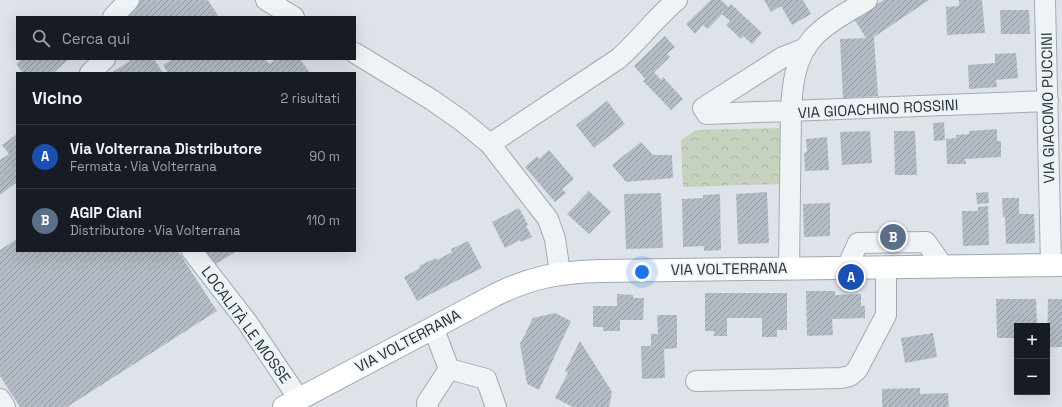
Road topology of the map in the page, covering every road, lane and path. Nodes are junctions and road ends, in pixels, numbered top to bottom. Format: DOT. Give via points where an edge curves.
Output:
graph roads {
  1 [pos="129,0"];
  2 [pos="266,0"];
  3 [pos="677,0"];
  4 [pos="867,0"];
  5 [pos="1045,0"];
  6 [pos="114,16"];
  7 [pos="292,16"];
  8 [pos="1054,32"];
  9 [pos="806,48"];
  10 [pos="356,54"];
  11 [pos="105,60"];
  12 [pos="91,72"];
  13 [pos="1048,101"];
  14 [pos="791,111"];
  15 [pos="490,144"];
  16 [pos="193,252"];
  17 [pos="1057,265"];
  18 [pos="943,266"];
  19 [pos="847,267"];
  20 [pos="886,267"];
  21 [pos="789,268"];
  22 [pos="560,273"];
  23 [pos="433,327"];
  24 [pos="449,369"];
  25 [pos="696,381"];
  26 [pos="0,398"];
  27 [pos="292,403"];
  28 [pos="5,407"];
  29 [pos="428,407"];
  30 [pos="496,407"];
  1 -- 6 [label="street"];
  2 -- 7 [label="street"];
  3 -- 15 [label="street" via="614,62"];
  4 -- 9 [label="street" via="825,28"];
  5 -- 8 [label="street, VIA GIACOMO PUCCINI"];
  8 -- 13 [label="street, VIA GIACOMO PUCCINI"];
  9 -- 14 [label="street" via="796,73"];
  9 -- 14 [label="street" via="783,57 703,108 707,114"];
  10 -- 15 [label="street" via="432,100"];
  11 -- 12 [label="street"];
  13 -- 14 [label="street, VIA GIOACHINO ROSSINI"];
  13 -- 17 [label="street, VIA GIACOMO PUCCINI"];
  14 -- 21 [label="street, VIA GIOACHINO ROSSINI"];
  15 -- 22 [label="street" via="548,219 556,239"];
  16 -- 27 [label="street, LOCALITÀ LE MOSSE" via="247,322"];
  17 -- 18 [label="main road, VIA VOLTERRANA"];
  18 -- 19 [label="street" via="926,242 858,243"];
  18 -- 20 [label="main road, VIA VOLTERRANA"];
  19 -- 20 [label="main road, VIA VOLTERRANA"];
  19 -- 21 [label="main road, VIA VOLTERRANA"];
  20 -- 25 [label="street" via="886,315 857,370 850,376"];
  21 -- 22 [label="main road, VIA VOLTERRANA"];
  22 -- 23 [label="main road, VIA VOLTERRANA" via="513,287"];
  23 -- 24 [label="street"];
  23 -- 27 [label="main road, VIA VOLTERRANA"];
  24 -- 29 [label="street" via="427,403"];
  24 -- 30 [label="street" via="486,378"];
  26 -- 28 [label="street"];
}
